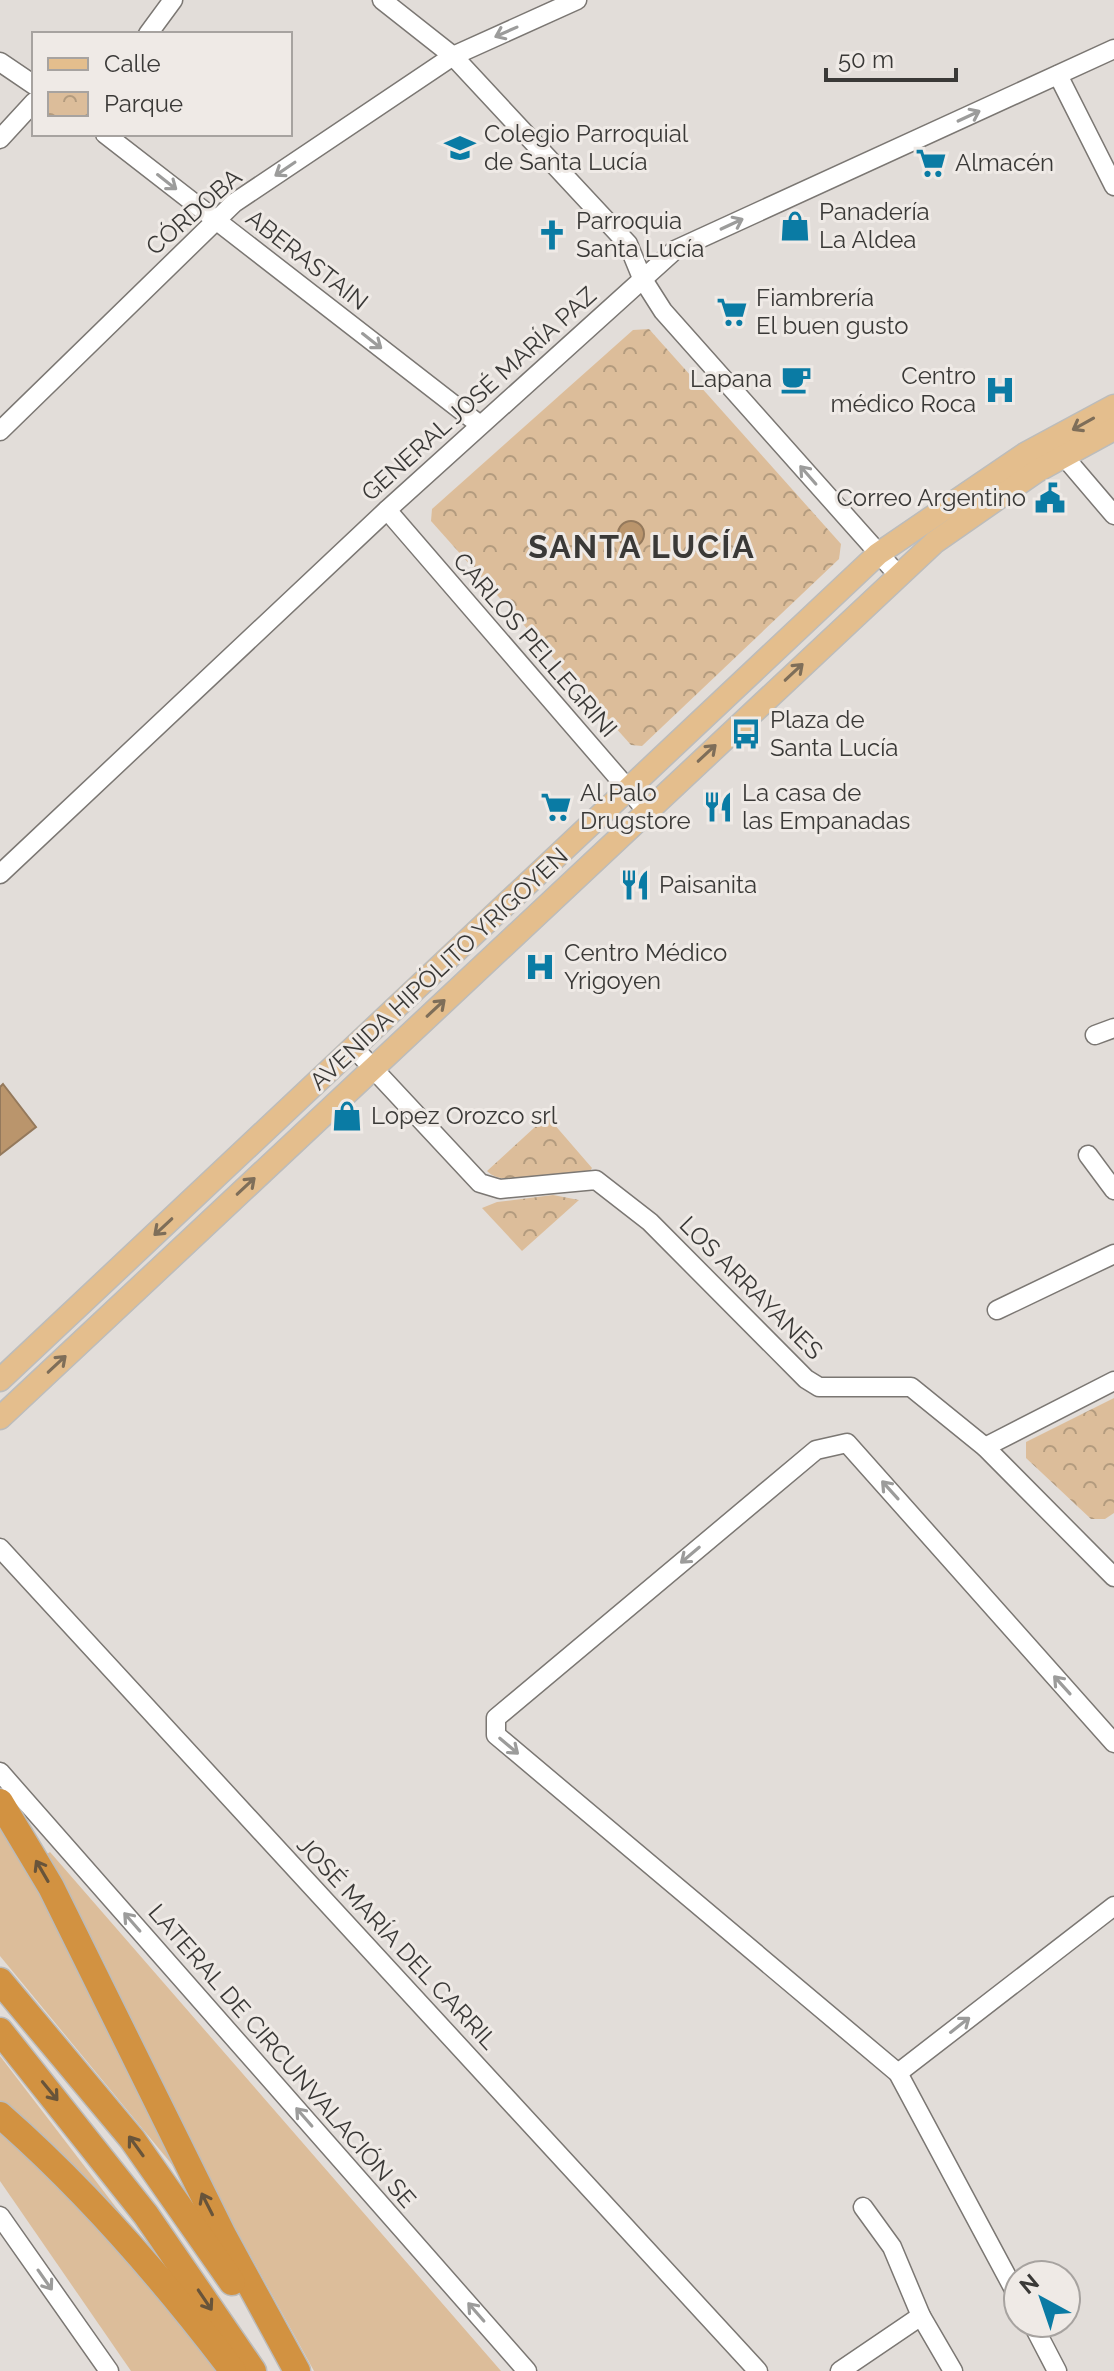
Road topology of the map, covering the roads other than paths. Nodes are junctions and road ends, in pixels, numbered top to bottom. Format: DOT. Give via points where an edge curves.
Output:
graph roads {
  1 [pos="173,0"];
  2 [pos="382,0"];
  3 [pos="577,0"];
  4 [pos="149,32"];
  5 [pos="1114,49"];
  6 [pos="453,56"];
  7 [pos="0,62"];
  8 [pos="1058,75"];
  9 [pos="32,84"];
  10 [pos="32,104"];
  11 [pos="108,136"];
  12 [pos="0,139"];
  13 [pos="1114,186"];
  14 [pos="215,219"];
  15 [pos="642,278"];
  16 [pos="1114,406"];
  17 [pos="480,425"];
  18 [pos="1114,429"];
  19 [pos="0,431"];
  20 [pos="1058,449"];
  21 [pos="387,510"];
  22 [pos="1114,515"];
  23 [pos="878,554"];
  24 [pos="898,575"];
  25 [pos="628,790"];
  26 [pos="646,810"];
  27 [pos="0,874"];
  28 [pos="1114,1028"];
  29 [pos="1095,1035"];
  30 [pos="354,1048"];
  31 [pos="373,1067"];
  32 [pos="1088,1155"];
  33 [pos="1114,1190"];
  34 [pos="1114,1254"];
  35 [pos="997,1310"];
  36 [pos="0,1380"];
  37 [pos="1114,1381"];
  38 [pos="0,1418"];
  39 [pos="985,1447"];
  40 [pos="0,1548"];
  41 [pos="1107,1555"];
  42 [pos="1114,1577"];
  43 [pos="1114,1743"];
  44 [pos="0,1772"];
  45 [pos="0,1802"];
  46 [pos="1114,1906"];
  47 [pos="0,1981"];
  48 [pos="0,2031"];
  49 [pos="898,2073"];
  50 [pos="0,2115"];
  51 [pos="863,2207"];
  52 [pos="0,2216"];
  53 [pos="1002,2267"];
  54 [pos="921,2316"];
  55 [pos="1040,2339"];
  56 [pos="748,2368"];
  57 [pos="109,2371"];
  58 [pos="233,2371"];
  59 [pos="253,2371"];
  60 [pos="294,2371"];
  61 [pos="527,2371"];
  62 [pos="840,2371"];
  63 [pos="953,2371"];
  64 [pos="1057,2371"];
  1 -- 4 [label="street"];
  2 -- 6 [label="street"];
  3 -- 6 [label="street, CÓRDOBA, one-way"];
  5 -- 8 [label="street, GENERAL JOSÉ MARÍA PAZ"];
  6 -- 14 [label="street, CÓRDOBA, one-way"];
  6 -- 15 [label="street" via="628,244"];
  7 -- 9 [label="street"];
  8 -- 13 [label="street"];
  15 -- 8 [label="street, GENERAL JOSÉ MARÍA PAZ, one-way" via="675,250"];
  10 -- 12 [label="street"];
  11 -- 14 [label="street, ABERASTAIN, one-way"];
  14 -- 17 [label="street, ABERASTAIN, one-way"];
  14 -- 19 [label="street, CÓRDOBA"];
  15 -- 17 [label="street, GENERAL JOSÉ MARÍA PAZ"];
  23 -- 15 [label="street, one-way" via="663,311"];
  16 -- 20 [label="main road, AVENIDA HIPÓLITO YRIGOYEN, one-way"];
  17 -- 21 [label="street, GENERAL JOSÉ MARÍA PAZ"];
  18 -- 20 [label="main road, AVENIDA HIPÓLITO YRIGOYEN"];
  20 -- 22 [label="street"];
  20 -- 23 [label="main road, AVENIDA HIPÓLITO YRIGOYEN" via="1025,454"];
  20 -- 24 [label="main road, AVENIDA HIPÓLITO YRIGOYEN"];
  21 -- 25 [label="street, CARLOS PELLEGRINI"];
  21 -- 27 [label="street, GENERAL JOSÉ MARÍA PAZ"];
  23 -- 24 [label="street"];
  23 -- 25 [label="main road, AVENIDA HIPÓLITO YRIGOYEN"];
  26 -- 24 [label="main road, AVENIDA HIPÓLITO YRIGOYEN, one-way"];
  25 -- 26 [label="street, CARLOS PELLEGRINI"];
  25 -- 30 [label="main road, AVENIDA HIPÓLITO YRIGOYEN"];
  31 -- 26 [label="main road, AVENIDA HIPÓLITO YRIGOYEN, one-way"];
  28 -- 29 [label="street"];
  30 -- 31 [label="street, LOS ARRAYANES"];
  30 -- 36 [label="main road, AVENIDA HIPÓLITO YRIGOYEN, one-way"];
  38 -- 31 [label="main road, AVENIDA HIPÓLITO YRIGOYEN, one-way"];
  31 -- 39 [label="street, LOS ARRAYANES" via="480,1183 500,1189 596,1180 650,1222 806,1379 819,1387 911,1387"];
  32 -- 33 [label="street"];
  34 -- 35 [label="street"];
  37 -- 39 [label="street"];
  39 -- 41 [label="street, LOS ARRAYANES"];
  40 -- 56 [label="street, JOSÉ MARÍA DEL CARRIL"];
  41 -- 42 [label="street, LOS ARRAYANES"];
  43 -- 49 [label="street, one-way" via="847,1443 816,1450 496,1718 496,1735"];
  61 -- 44 [label="street, LATERAL DE CIRCUNVALACIÓN SE, one-way"];
  60 -- 45 [label="highway, one-way" via="51,1887"];
  49 -- 46 [label="street, one-way"];
  60 -- 47 [label="highway, one-way" via="132,2139"];
  48 -- 59 [label="highway, one-way" via="146,2215"];
  49 -- 53 [label="street"];
  50 -- 58 [label="highway" via="116,2229"];
  51 -- 54 [label="street" via="892,2247"];
  52 -- 57 [label="street, one-way"];
  54 -- 62 [label="street"];
  54 -- 63 [label="street"];
  55 -- 64 [label="street"];
}
